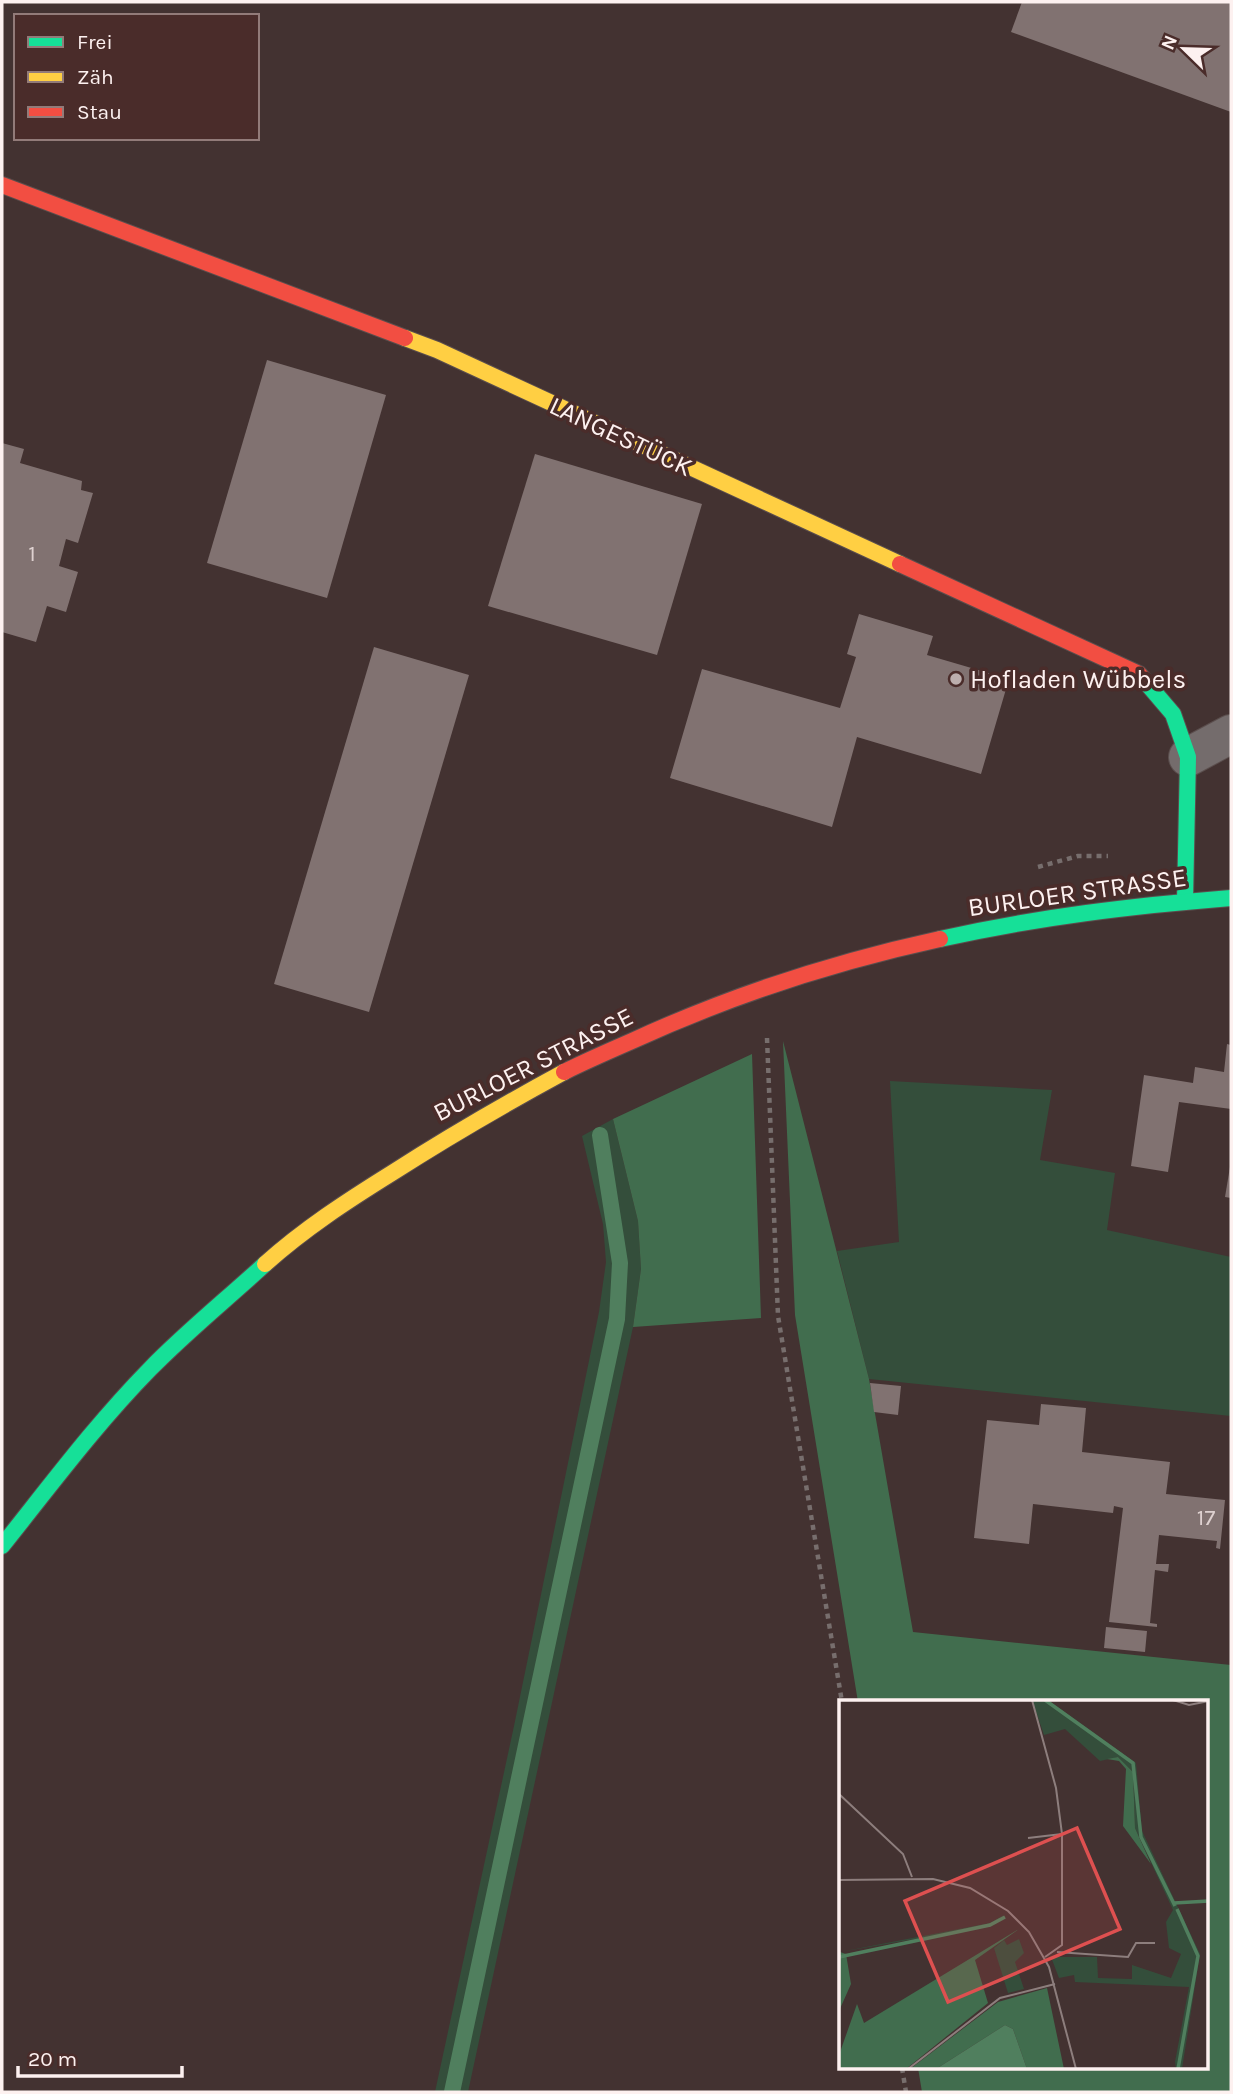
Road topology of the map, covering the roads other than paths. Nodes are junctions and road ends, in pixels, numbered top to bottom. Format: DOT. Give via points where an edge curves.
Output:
graph roads {
  1 [pos="2,185"];
  2 [pos="1231,734"];
  3 [pos="1188,757"];
  4 [pos="1231,898"];
  5 [pos="1185,900"];
  6 [pos="2,1546"];
  1 -- 3 [label="street, LANGESTÜCK" via="437,350 1139,674 1173,714"];
  2 -- 3 [label="street"];
  3 -- 5 [label="street, LANGESTÜCK"];
  4 -- 5 [label="street, BURLOER STRASSE"];
  5 -- 6 [label="street, BURLOER STRASSE" via="1008,922 862,956 704,1008 558,1073 432,1144 301,1233 151,1368"];
}
